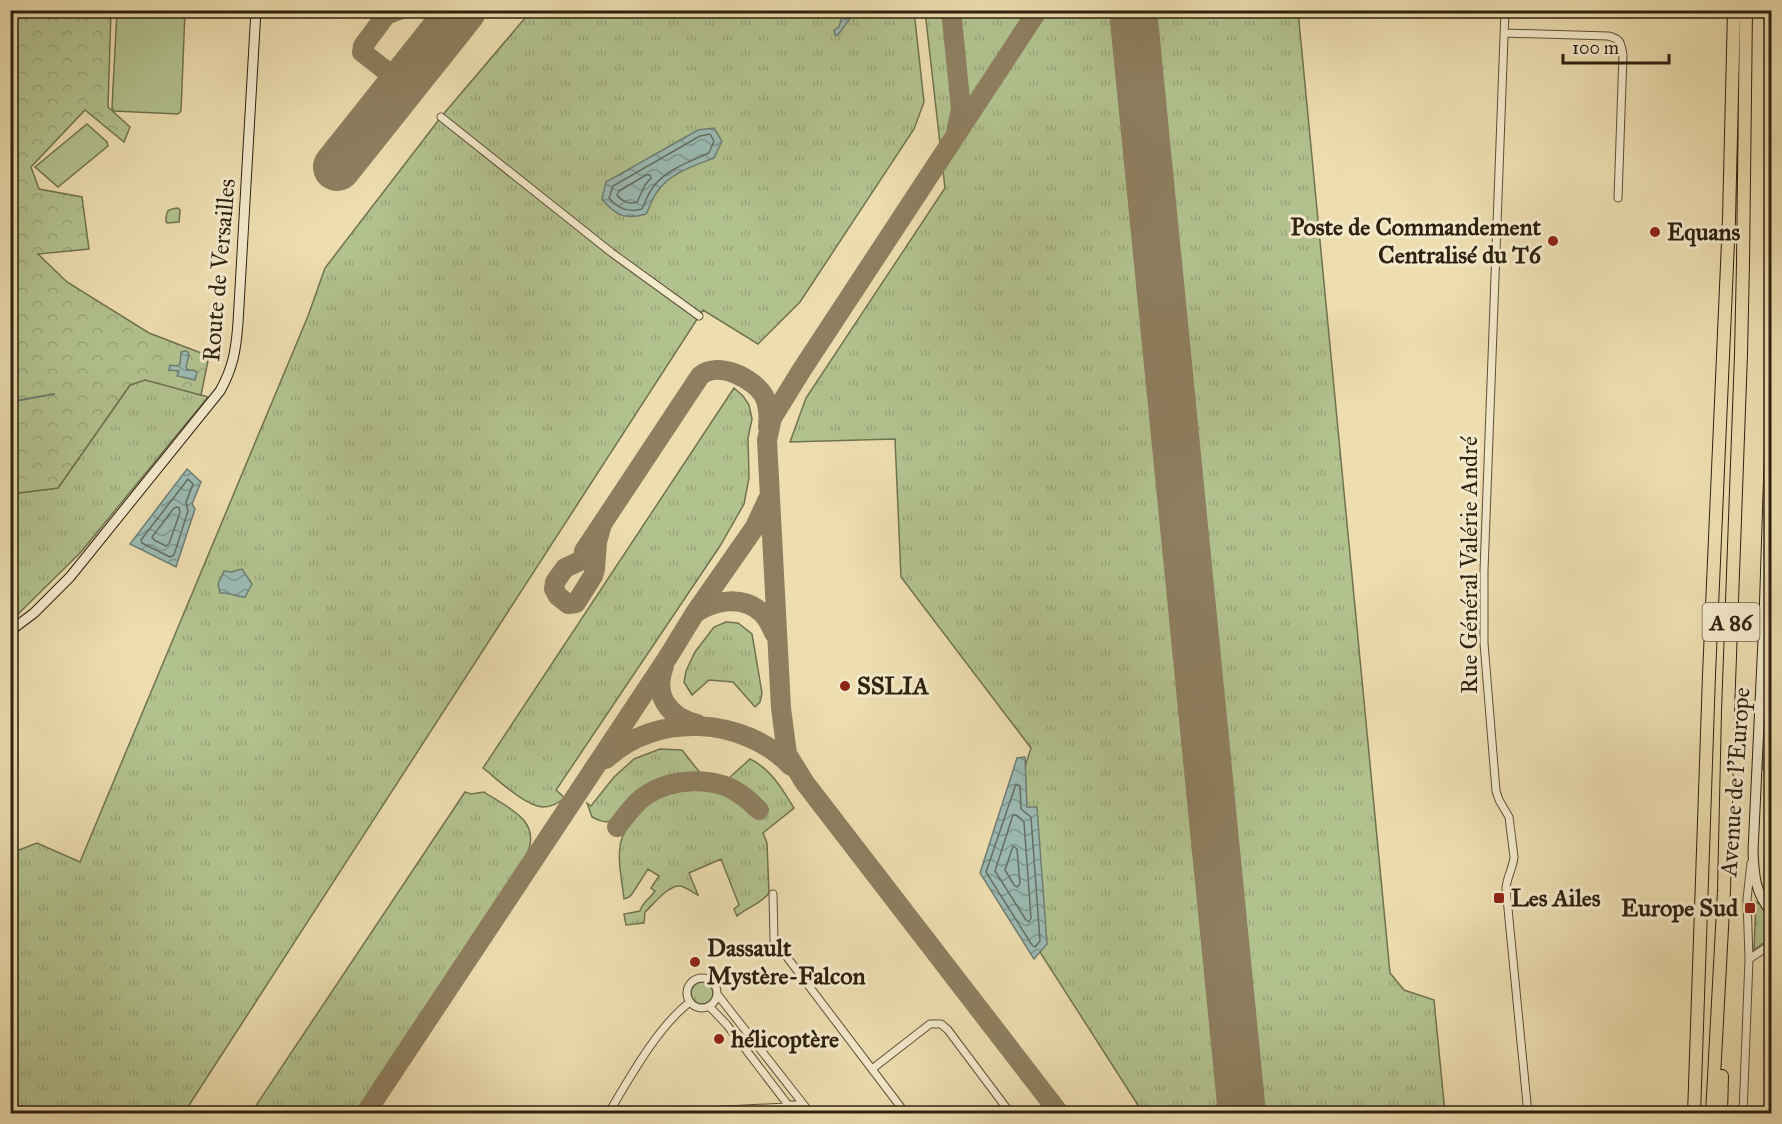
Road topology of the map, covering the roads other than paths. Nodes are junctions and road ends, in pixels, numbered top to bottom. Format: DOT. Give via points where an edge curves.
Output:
graph roads {
  1 [pos="256,10"];
  2 [pos="1505,10"];
  3 [pos="1734,10"];
  4 [pos="1746,10"];
  5 [pos="1504,33"];
  6 [pos="441,117"];
  7 [pos="1618,198"];
  8 [pos="699,316"];
  9 [pos="1772,371"];
  10 [pos="1766,534"];
  11 [pos="1772,545"];
  12 [pos="1772,599"];
  13 [pos="1769,607"];
  14 [pos="1772,619"];
  15 [pos="10,631"];
  16 [pos="1753,851"];
  17 [pos="772,894"];
  18 [pos="1772,913"];
  19 [pos="1772,945"];
  20 [pos="1749,959"];
  21 [pos="1719,991"];
  22 [pos="717,994"];
  23 [pos="690,1002"];
  24 [pos="709,1006"];
  25 [pos="872,1069"];
  26 [pos="804,1105"];
  27 [pos="789,1106"];
  28 [pos="609,1112"];
  29 [pos="625,1113"];
  30 [pos="649,1113"];
  31 [pos="795,1113"];
  32 [pos="811,1113"];
  33 [pos="906,1113"];
  34 [pos="1011,1113"];
  35 [pos="1528,1113"];
  36 [pos="1694,1113"];
  37 [pos="1712,1113"];
  38 [pos="1721,1113"];
  39 [pos="1743,1113"];
  1 -- 15 [label="main road, Route de Versailles" via="233,365 220,391 70,577"];
  2 -- 5 [label="street, Rue Général Valérie André"];
  3 -- 36 [label="highway, A 86"];
  4 -- 21 [label="highway, A 86" via="1743,286"];
  5 -- 7 [label="street" via="1608,36 1621,44"];
  5 -- 35 [label="street, Rue Général Valérie André" via="1484,609 1496,791 1509,817 1514,857 1506,888"];
  6 -- 8 [label="street" via="612,253"];
  9 -- 10 [label="main road, Avenue de l'Europe"];
  10 -- 11 [label="main road"];
  10 -- 13 [label="main road, Avenue de l'Europe"];
  12 -- 13 [label="main road, Avenue de l'Europe"];
  13 -- 14 [label="main road, Avenue de l'Europe"];
  13 -- 16 [label="main road, Avenue de l'Europe"];
  16 -- 18 [label="main road" via="1754,880"];
  16 -- 20 [label="street, Avenue de l'Europe" via="1747,899"];
  17 -- 25 [label="street" via="774,940"];
  19 -- 20 [label="street"];
  20 -- 39 [label="street, Avenue de l'Europe"];
  21 -- 37 [label="highway, A 86"];
  21 -- 38 [label="highway" via="1723,1034"];
  22 -- 23 [label="street" via="710,980 695,980 688,987"];
  22 -- 24 [label="street"];
  22 -- 26 [label="street"];
  23 -- 24 [label="street" via="696,1007"];
  23 -- 28 [label="street" via="660,1032"];
  24 -- 27 [label="street"];
  25 -- 33 [label="street"];
  25 -- 34 [label="street" via="930,1024 941,1024"];
  26 -- 27 [label="street"];
  26 -- 32 [label="street"];
  27 -- 30 [label="street"];
  27 -- 31 [label="street"];
  28 -- 29 [label="street"];
}
